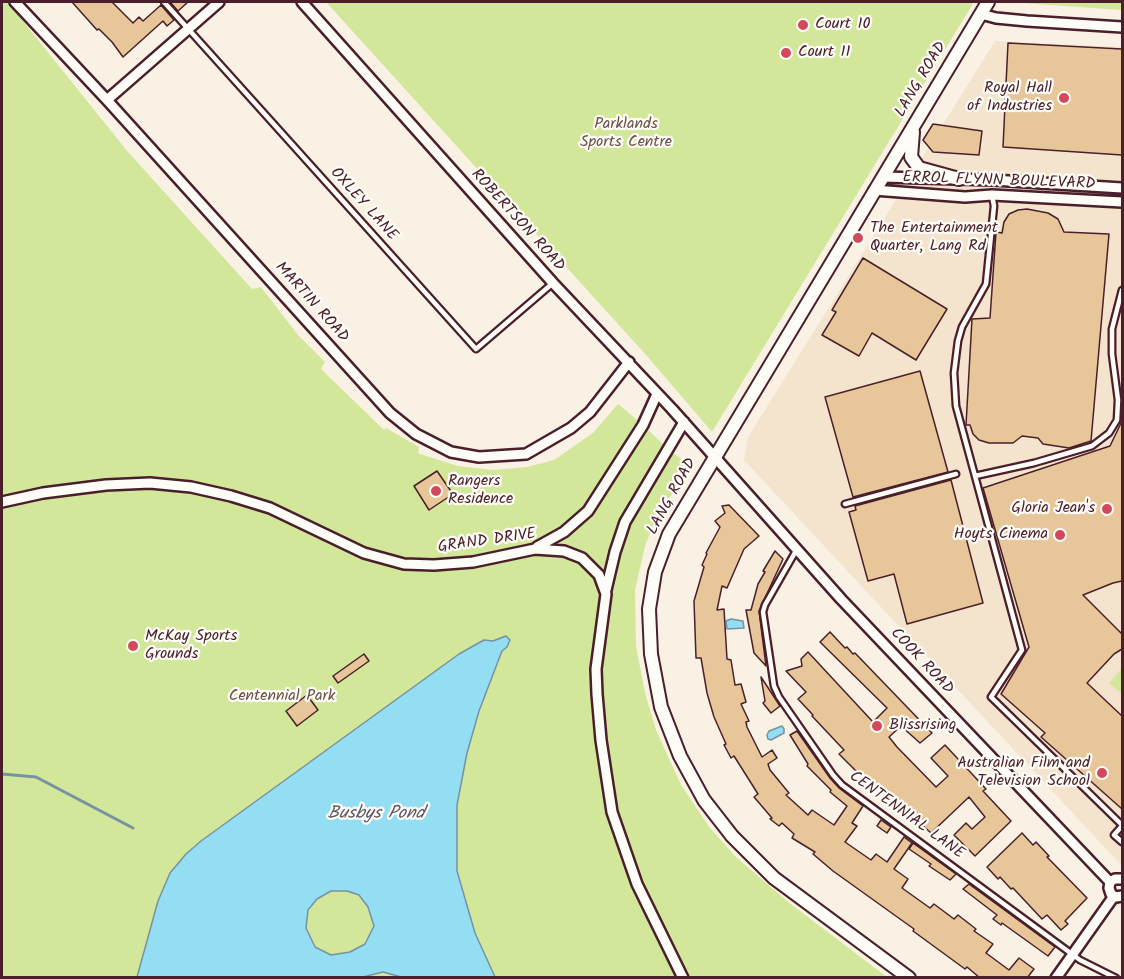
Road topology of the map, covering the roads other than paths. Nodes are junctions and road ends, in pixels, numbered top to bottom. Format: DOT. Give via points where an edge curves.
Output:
graph roads {
  1 [pos="15,2"];
  2 [pos="164,2"];
  3 [pos="219,2"];
  4 [pos="302,2"];
  5 [pos="988,2"];
  6 [pos="981,14"];
  7 [pos="1122,27"];
  8 [pos="189,28"];
  9 [pos="107,100"];
  10 [pos="915,124"];
  11 [pos="883,177"];
  12 [pos="959,179"];
  13 [pos="1122,188"];
  14 [pos="874,190"];
  15 [pos="992,195"];
  16 [pos="1122,202"];
  17 [pos="553,283"];
  18 [pos="1122,290"];
  19 [pos="629,362"];
  20 [pos="657,394"];
  21 [pos="684,422"];
  22 [pos="714,457"];
  23 [pos="956,474"];
  24 [pos="975,476"];
  25 [pos="2,502"];
  26 [pos="845,504"];
  27 [pos="535,549"];
  28 [pos="797,549"];
  29 [pos="606,594"];
  30 [pos="1122,825"];
  31 [pos="1122,842"];
  32 [pos="1122,879"];
  33 [pos="1110,882"];
  34 [pos="1118,896"];
  35 [pos="1073,954"];
  36 [pos="679,976"];
  37 [pos="909,978"];
  38 [pos="1056,978"];
  39 [pos="1116,978"];
  1 -- 9 [label="street, MARTIN ROAD"];
  2 -- 8 [label="lane, OXLEY LANE"];
  3 -- 8 [label="street"];
  4 -- 17 [label="street, ROBERTSON ROAD"];
  5 -- 6 [label="street, LANG ROAD"];
  6 -- 7 [label="street"];
  6 -- 10 [label="street, LANG ROAD"];
  8 -- 9 [label="street"];
  8 -- 17 [label="lane, OXLEY LANE" via="476,349"];
  9 -- 19 [label="street, MARTIN ROAD" via="390,413 416,434 443,448 479,457 526,454 590,412"];
  10 -- 11 [label="street, LANG ROAD"];
  10 -- 12 [label="street" via="910,151 913,162 922,170"];
  11 -- 12 [label="street, ERROL FLYNN BOULEVARD"];
  11 -- 14 [label="street, LANG ROAD"];
  12 -- 13 [label="street, ERROL FLYNN BOULEVARD"];
  14 -- 15 [label="street, ERROL FLYNN BOULEVARD" via="965,197"];
  14 -- 22 [label="street, LANG ROAD"];
  15 -- 16 [label="street, ERROL FLYNN BOULEVARD"];
  15 -- 24 [label="lane" via="986,284 962,327 954,373 956,406"];
  17 -- 19 [label="street, ROBERTSON ROAD"];
  18 -- 24 [label="lane" via="1112,329 1117,420 1109,433 1092,446"];
  19 -- 20 [label="street, ROBERTSON ROAD"];
  20 -- 21 [label="street, ROBERTSON ROAD"];
  20 -- 27 [label="street" via="588,511 564,532"];
  21 -- 22 [label="street, ROBERTSON ROAD"];
  21 -- 29 [label="street" via="624,522"];
  22 -- 28 [label="street, COOK ROAD"];
  22 -- 37 [label="street, LANG ROAD" via="669,534 651,592 651,654 670,732 704,800 747,853 774,878"];
  23 -- 26 [label="lane"];
  24 -- 30 [label="lane" via="1022,650 991,697"];
  25 -- 27 [label="street, GRAND DRIVE" via="43,493 150,483 191,487 270,508 364,553 404,564 473,562"];
  27 -- 29 [label="street, GRAND DRIVE" via="564,551 582,558 598,575"];
  28 -- 33 [label="street, COOK ROAD"];
  28 -- 35 [label="lane, CENTENNIAL LANE" via="763,612 779,697 842,785"];
  29 -- 36 [label="street" via="596,669 612,812 637,884"];
  30 -- 31 [label="lane" via="1114,835"];
  32 -- 33 [label="street"];
  33 -- 34 [label="street" via="1109,891"];
  34 -- 35 [label="street"];
  35 -- 38 [label="street"];
  35 -- 39 [label="lane, CENTENNIAL LANE"];
}
